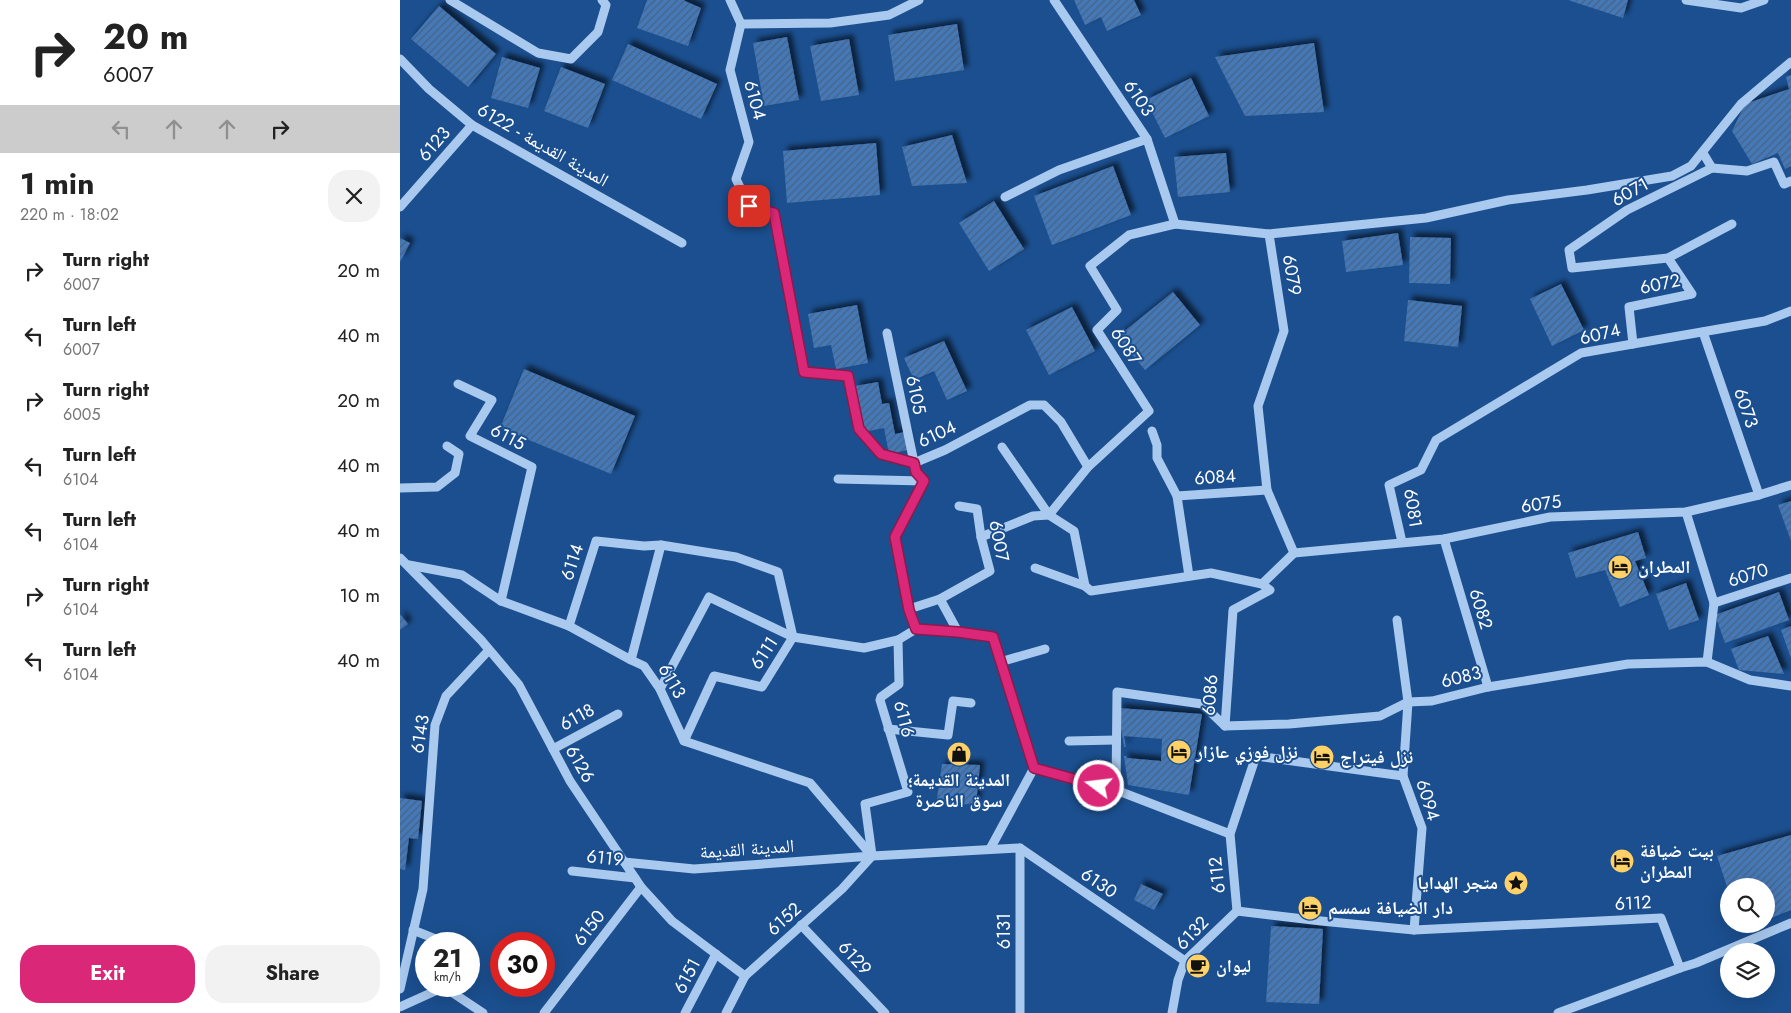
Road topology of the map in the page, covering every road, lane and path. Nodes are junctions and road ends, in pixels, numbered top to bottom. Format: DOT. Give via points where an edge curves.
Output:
graph roads {
  1 [pos="450,0"];
  2 [pos="602,0"];
  3 [pos="730,0"];
  4 [pos="919,0"];
  5 [pos="1054,0"];
  6 [pos="1686,0"];
  7 [pos="1764,0"];
  8 [pos="741,24"];
  9 [pos="400,59"];
  10 [pos="1791,62"];
  11 [pos="472,125"];
  12 [pos="1147,139"];
  13 [pos="1703,153"];
  14 [pos="1712,168"];
  15 [pos="1791,181"];
  16 [pos="1005,197"];
  17 [pos="400,207"];
  18 [pos="1175,224"];
  19 [pos="1732,224"];
  20 [pos="1269,234"];
  21 [pos="682,243"];
  22 [pos="1668,258"];
  23 [pos="1572,268"];
  24 [pos="1791,311"];
  25 [pos="1703,332"];
  26 [pos="886,333"];
  27 [pos="1634,344"];
  28 [pos="458,384"];
  29 [pos="1152,431"];
  30 [pos="1436,440"];
  31 [pos="447,446"];
  32 [pos="1002,447"];
  33 [pos="914,463"];
  34 [pos="1088,467"];
  35 [pos="838,478"];
  36 [pos="924,481"];
  37 [pos="1791,485"];
  38 [pos="400,488"];
  39 [pos="1267,490"];
  40 [pos="1177,496"];
  41 [pos="1759,496"];
  42 [pos="959,506"];
  43 [pos="1686,512"];
  44 [pos="1049,515"];
  45 [pos="981,537"];
  46 [pos="1444,539"];
  47 [pos="1402,542"];
  48 [pos="661,545"];
  49 [pos="1294,552"];
  50 [pos="400,558"];
  51 [pos="409,565"];
  52 [pos="1035,568"];
  53 [pos="1189,576"];
  54 [pos="1791,578"];
  55 [pos="1262,584"];
  56 [pos="1085,586"];
  57 [pos="940,599"];
  58 [pos="501,601"];
  59 [pos="1714,603"];
  60 [pos="909,610"];
  61 [pos="1397,620"];
  62 [pos="569,626"];
  63 [pos="916,629"];
  64 [pos="958,632"];
  65 [pos="794,637"];
  66 [pos="898,640"];
  67 [pos="1045,649"];
  68 [pos="489,650"];
  69 [pos="631,660"];
  70 [pos="1000,662"];
  71 [pos="1707,662"];
  72 [pos="1791,686"];
  73 [pos="1488,687"];
  74 [pos="660,690"];
  75 [pos="1408,702"];
  76 [pos="971,703"];
  77 [pos="618,714"];
  78 [pos="1225,726"];
  79 [pos="888,729"];
  80 [pos="1116,740"];
  81 [pos="684,741"];
  82 [pos="1070,741"];
  83 [pos="553,749"];
  84 [pos="1034,768"];
  85 [pos="1403,776"];
  86 [pos="1116,790"];
  87 [pos="1230,834"];
  88 [pos="1020,848"];
  89 [pos="990,849"];
  90 [pos="872,856"];
  91 [pos="624,862"];
  92 [pos="572,871"];
  93 [pos="635,878"];
  94 [pos="641,886"];
  95 [pos="1237,910"];
  96 [pos="1791,923"];
  97 [pos="802,925"];
  98 [pos="414,930"];
  99 [pos="1414,930"];
  100 [pos="419,932"];
  101 [pos="716,954"];
  102 [pos="1185,961"];
  103 [pos="1680,968"];
  104 [pos="745,976"];
  105 [pos="400,988"];
  106 [pos="422,997"];
  107 [pos="460,997"];
  108 [pos="400,1007"];
  109 [pos="483,1013"];
  110 [pos="544,1013"];
  111 [pos="685,1013"];
  112 [pos="726,1013"];
  113 [pos="885,1013"];
  114 [pos="1020,1013"];
  115 [pos="1172,1013"];
  116 [pos="1558,1013"];
  1 -- 2 [label="street" via="538,54 570,59 598,32 606,5"];
  3 -- 8 [label="street"];
  4 -- 8 [label="street" via="889,15 830,23"];
  5 -- 12 [label="street, 6103"];
  6 -- 7 [label="street" via="1741,8"];
  8 -- 33 [label="street, 6104" via="730,70 750,142 736,178 749,206 774,213 804,372 848,376 859,429 881,454"];
  9 -- 11 [label="street, المدينة القديمة - 6122" via="428,89"];
  10 -- 13 [label="street, 6079" via="1741,104"];
  11 -- 17 [label="street, 6123"];
  11 -- 21 [label="street, المدينة القديمة - 6122"];
  12 -- 16 [label="street" via="1059,170"];
  12 -- 18 [label="street, 6103"];
  13 -- 14 [label="street"];
  13 -- 20 [label="street, 6079" via="1691,166 1672,176 1508,200 1426,218"];
  14 -- 15 [label="street" via="1747,171 1774,162 1784,184"];
  14 -- 23 [label="street, 6071" via="1627,210 1568,250"];
  18 -- 20 [label="street, 6087"];
  18 -- 34 [label="street, 6087" via="1129,235 1090,266 1117,310 1097,330 1149,411"];
  19 -- 22 [label="street, 6072"];
  20 -- 39 [label="street, 6079" via="1284,331 1258,406"];
  22 -- 23 [label="street, 6072"];
  22 -- 27 [label="street, 6072" via="1692,294 1629,307"];
  24 -- 25 [label="street, 6074" via="1765,321"];
  25 -- 27 [label="street, 6074"];
  25 -- 41 [label="street, 6073"];
  26 -- 33 [label="street, 6105"];
  27 -- 30 [label="street, 6074" via="1582,353"];
  28 -- 58 [label="street, 6115" via="492,400 470,436 532,467"];
  29 -- 40 [label="street, 6084" via="1157,458"];
  30 -- 47 [label="street, 6081" via="1422,470 1390,485"];
  31 -- 38 [label="street" via="459,454 455,473 437,487"];
  32 -- 44 [label="street"];
  33 -- 34 [label="street, 6104" via="1030,405 1044,405 1061,422"];
  33 -- 36 [label="street, 6105" via="916,472"];
  34 -- 44 [label="street, 6087"];
  35 -- 36 [label="street"];
  36 -- 60 [label="street" via="895,537"];
  37 -- 41 [label="street, 6075"];
  39 -- 40 [label="street, 6084"];
  39 -- 49 [label="street, 6079"];
  40 -- 53 [label="street"];
  41 -- 43 [label="street, 6075"];
  42 -- 45 [label="street, 6007" via="976,508"];
  43 -- 46 [label="street, 6075" via="1550,517"];
  43 -- 59 [label="street"];
  44 -- 45 [label="street" via="1033,516"];
  44 -- 56 [label="street" via="1074,531"];
  45 -- 57 [label="street, 6007" via="990,571"];
  46 -- 47 [label="street, 6075"];
  46 -- 73 [label="street, 6082"];
  47 -- 49 [label="street, 6075"];
  48 -- 62 [label="street, 6114" via="596,541"];
  48 -- 65 [label="street" via="736,557 778,572"];
  48 -- 69 [label="street"];
  49 -- 55 [label="street, 6086"];
  50 -- 51 [label="street, 6126"];
  51 -- 58 [label="street, 6113" via="462,575"];
  51 -- 68 [label="street, 6126"];
  52 -- 56 [label="street"];
  53 -- 55 [label="street" via="1211,573"];
  53 -- 56 [label="street" via="1091,590"];
  54 -- 59 [label="street, 6070"];
  55 -- 78 [label="street, 6086" via="1270,590 1232,610"];
  57 -- 60 [label="street, 6007"];
  57 -- 64 [label="street"];
  58 -- 62 [label="street, 6113"];
  59 -- 71 [label="street"];
  60 -- 63 [label="street"];
  61 -- 75 [label="street, 6094"];
  62 -- 69 [label="street, 6113"];
  63 -- 64 [label="street"];
  63 -- 66 [label="street"];
  64 -- 70 [label="street" via="993,637"];
  65 -- 66 [label="street" via="864,648"];
  65 -- 74 [label="street" via="709,597"];
  65 -- 81 [label="street, 6111" via="762,687 714,676"];
  66 -- 79 [label="street, 6116" via="899,684 880,700"];
  67 -- 70 [label="street"];
  68 -- 83 [label="street, 6126" via="519,685"];
  68 -- 98 [label="street, 6143" via="446,696 435,725 423,889"];
  69 -- 74 [label="street, 6113" via="644,666"];
  70 -- 84 [label="street"];
  71 -- 72 [label="street, 6083" via="1750,680"];
  71 -- 73 [label="street, 6083" via="1628,664"];
  73 -- 75 [label="street, 6083" via="1432,701"];
  74 -- 81 [label="street, 6113"];
  75 -- 78 [label="street, 6083" via="1380,716"];
  75 -- 85 [label="street, 6094"];
  76 -- 79 [label="street" via="953,701 948,735"];
  77 -- 83 [label="street, 6118"];
  78 -- 80 [label="street, 6086" via="1202,704 1116,692"];
  79 -- 90 [label="street, 6116" via="908,792 866,804"];
  80 -- 82 [label="street"];
  80 -- 86 [label="street, 6086"];
  81 -- 90 [label="street" via="810,783"];
  83 -- 91 [label="street, 6126" via="570,781"];
  84 -- 86 [label="street, 6112"];
  84 -- 89 [label="street"];
  85 -- 87 [label="street" via="1256,756"];
  85 -- 99 [label="street, 6094" via="1422,828"];
  86 -- 87 [label="street, 6112"];
  87 -- 95 [label="street, 6112"];
  88 -- 89 [label="street"];
  88 -- 102 [label="street, 6130"];
  88 -- 114 [label="street, 6131"];
  89 -- 90 [label="street"];
  90 -- 91 [label="street, المدينة القديمة" via="694,870"];
  90 -- 97 [label="street, 6152"];
  91 -- 93 [label="street, 6126"];
  92 -- 93 [label="street, 6119"];
  93 -- 94 [label="street, 6126"];
  94 -- 101 [label="street, 6126" via="672,921"];
  94 -- 110 [label="street, 6150"];
  95 -- 99 [label="street, 6112"];
  95 -- 102 [label="street, 6132"];
  96 -- 103 [label="street"];
  97 -- 104 [label="street, 6152"];
  97 -- 113 [label="street, 6129"];
  98 -- 100 [label="street"];
  98 -- 105 [label="street, 6143"];
  99 -- 103 [label="street, 6112" via="1661,918"];
  101 -- 104 [label="street, 6126"];
  101 -- 111 [label="street, 6151"];
  102 -- 115 [label="street, 6132"];
  103 -- 116 [label="street"];
  104 -- 112 [label="street, 6152"];
  106 -- 108 [label="street"];
  107 -- 109 [label="street"];
}
